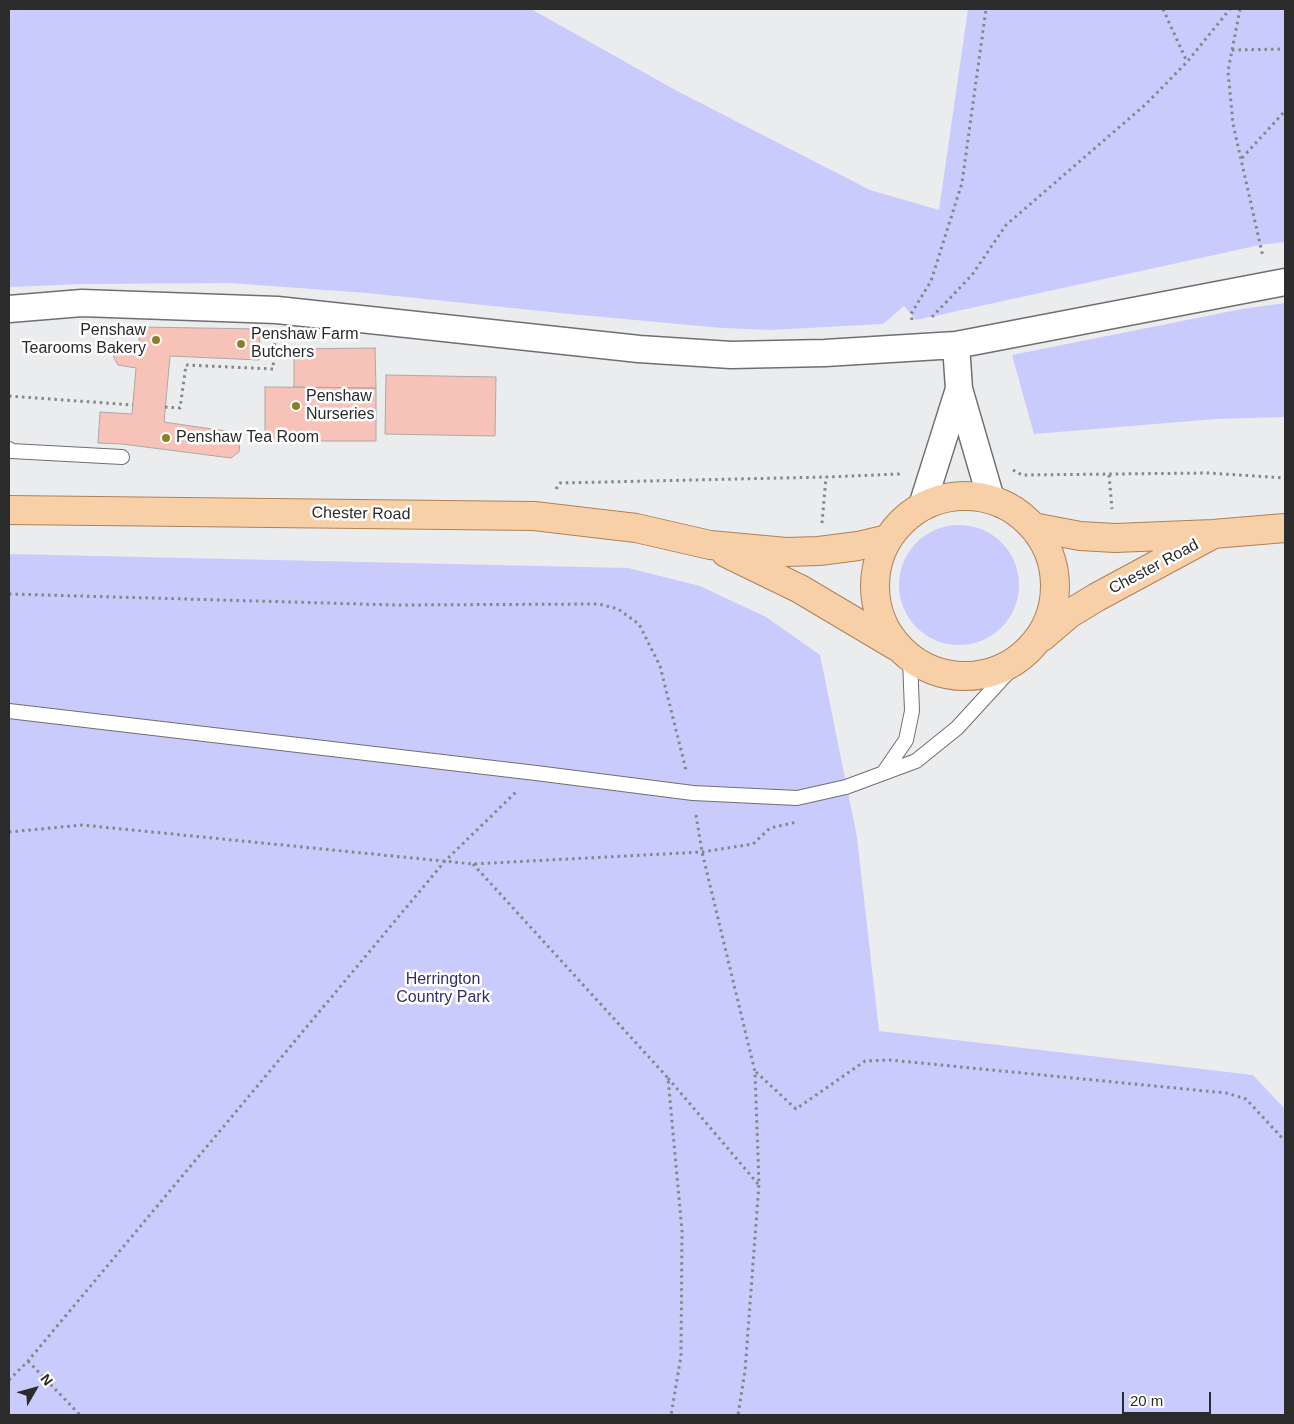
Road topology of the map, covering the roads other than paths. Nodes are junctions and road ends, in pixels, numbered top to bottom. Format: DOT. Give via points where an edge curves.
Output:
graph roads {
  1 [pos="1278,283"];
  2 [pos="9,309"];
  3 [pos="956,345"];
  4 [pos="959,389"];
  5 [pos="9,449"];
  6 [pos="122,457"];
  7 [pos="991,500"];
  8 [pos="922,506"];
  9 [pos="9,510"];
  10 [pos="1033,527"];
  11 [pos="1285,528"];
  12 [pos="1214,534"];
  13 [pos="887,539"];
  14 [pos="710,545"];
  15 [pos="1030,649"];
  16 [pos="903,652"];
  17 [pos="9,711"];
  18 [pos="884,772"];
  1 -- 3 [label="street"];
  2 -- 3 [label="street" via="82,303 277,310 639,349 722,354 825,354"];
  3 -- 4 [label="street"];
  4 -- 7 [label="street"];
  4 -- 8 [label="street"];
  5 -- 6 [label="lane"];
  7 -- 8 [label="main road" via="954,496"];
  7 -- 10 [label="main road" via="1004,505"];
  8 -- 13 [label="main road" via="908,515"];
  9 -- 14 [label="main road, Chester Road" via="534,516 636,528"];
  10 -- 12 [label="main road" via="1080,536 1116,538"];
  10 -- 15 [label="main road" via="1043,542 1054,573 1052,611"];
  11 -- 12 [label="main road, Chester Road"];
  12 -- 15 [label="main road, Chester Road" via="1097,596 1069,614"];
  13 -- 14 [label="main road, Chester Road" via="819,551 786,552"];
  13 -- 16 [label="main road" via="880,554 874,587 884,629"];
  14 -- 16 [label="main road, Chester Road" via="800,588"];
  15 -- 16 [label="main road, Chester Road" via="1004,668 961,677 931,671"];
  15 -- 18 [label="lane" via="957,728 916,761"];
  16 -- 18 [label="lane" via="912,711 906,740"];
  17 -- 18 [label="lane" via="693,793 797,798 864,782"];
}
